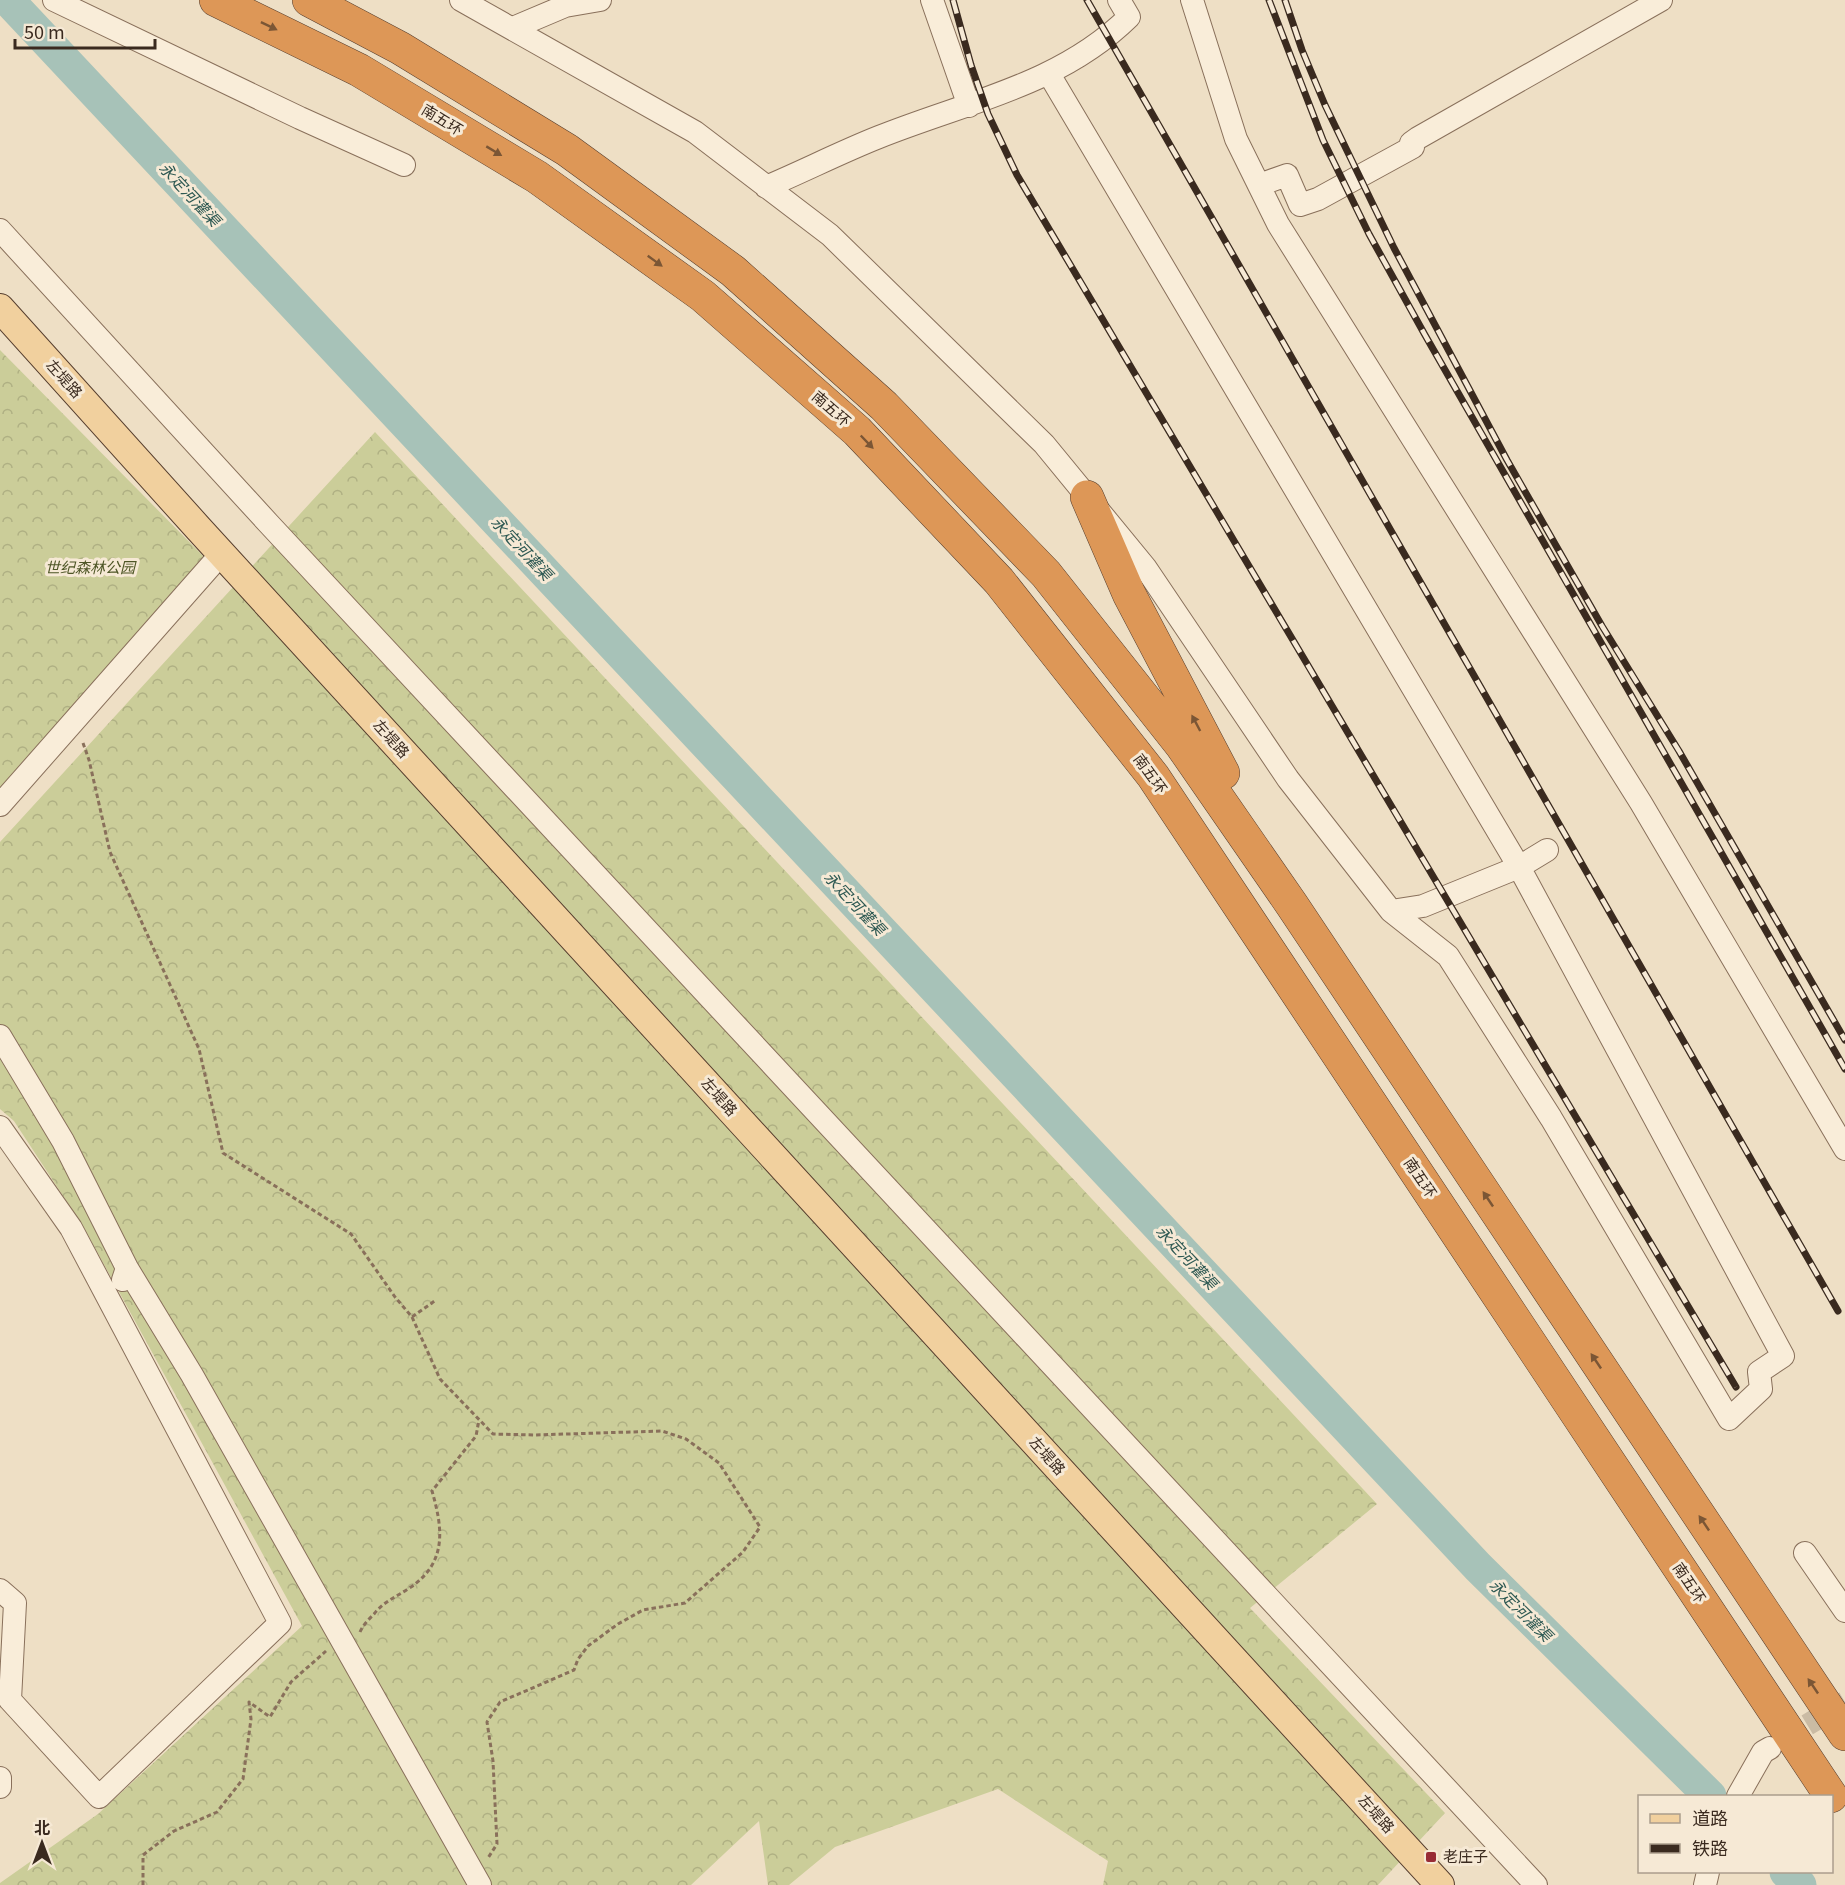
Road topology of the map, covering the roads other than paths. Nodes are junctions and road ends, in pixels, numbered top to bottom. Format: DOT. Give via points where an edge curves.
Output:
graph roads {
  1 [pos="54,0"];
  2 [pos="216,0"];
  3 [pos="309,0"];
  4 [pos="461,0"];
  5 [pos="600,0"];
  6 [pos="932,0"];
  7 [pos="1119,0"];
  8 [pos="1192,0"];
  9 [pos="1661,0"];
  10 [pos="513,28"];
  11 [pos="1049,74"];
  12 [pos="969,106"];
  13 [pos="404,165"];
  14 [pos="1259,185"];
  15 [pos="766,187"];
  16 [pos="0,231"];
  17 [pos="0,308"];
  18 [pos="1087,497"];
  19 [pos="222,554"];
  20 [pos="0,806"];
  21 [pos="1547,850"];
  22 [pos="1519,867"];
  23 [pos="1292,905"];
  24 [pos="1391,911"];
  25 [pos="0,1036"];
  26 [pos="0,1127"];
  27 [pos="1845,1149"];
  28 [pos="127,1268"];
  29 [pos="119,1293"];
  30 [pos="1805,1553"];
  31 [pos="0,1590"];
  32 [pos="1845,1611"];
  33 [pos="5,1707"];
  34 [pos="1845,1734"];
  35 [pos="1770,1748"];
  36 [pos="0,1778"];
  37 [pos="0,1787"];
  38 [pos="1738,1795"];
  39 [pos="1830,1795"];
  40 [pos="1833,1800"];
  41 [pos="1845,1818"];
  42 [pos="478,1881"];
  43 [pos="1432,1882"];
  44 [pos="1536,1885"];
  1 -- 13 [label="street"];
  2 -- 39 [label="highway, 南五环, one-way" via="359,70 537,177 703,296 857,431 999,581 1153,776"];
  3 -- 23 [label="highway" via="400,48 567,150 733,271 884,406 1046,574 1182,746"];
  4 -- 10 [label="street"];
  5 -- 10 [label="street" via="565,6"];
  6 -- 12 [label="street"];
  7 -- 11 [label="street" via="1129,17 1109,37"];
  8 -- 14 [label="street" via="1236,139"];
  9 -- 14 [label="street" via="1418,138 1411,143 1413,147 1318,198 1300,205 1287,175"];
  10 -- 15 [label="street" via="695,132"];
  11 -- 12 [label="street"];
  11 -- 22 [label="street"];
  12 -- 15 [label="street" via="880,137"];
  14 -- 27 [label="street" via="1291,244 1641,803"];
  15 -- 18 [label="street" via="830,235 1044,444"];
  16 -- 44 [label="street"];
  17 -- 19 [label="main road, 左堤路"];
  23 -- 18 [label="highway, one-way" via="1129,594"];
  18 -- 24 [label="street" via="1145,567 1288,779"];
  19 -- 20 [label="street"];
  19 -- 43 [label="main road, 左堤路"];
  21 -- 22 [label="street"];
  22 -- 24 [label="street" via="1423,906"];
  22 -- 24 [label="street" via="1783,1356 1759,1372 1761,1389 1730,1419 1551,1118 1448,956"];
  34 -- 23 [label="highway, one-way"];
  25 -- 28 [label="street" via="63,1141"];
  26 -- 33 [label="street" via="71,1228 280,1623 99,1797"];
  28 -- 29 [label="street"];
  28 -- 42 [label="street" via="192,1375"];
  30 -- 32 [label="street"];
  31 -- 33 [label="street" via="15,1603"];
  35 -- 38 [label="street" via="1762,1752"];
  36 -- 37 [label="street"];
  40 -- 41 [label="highway, 南五环"];
}
